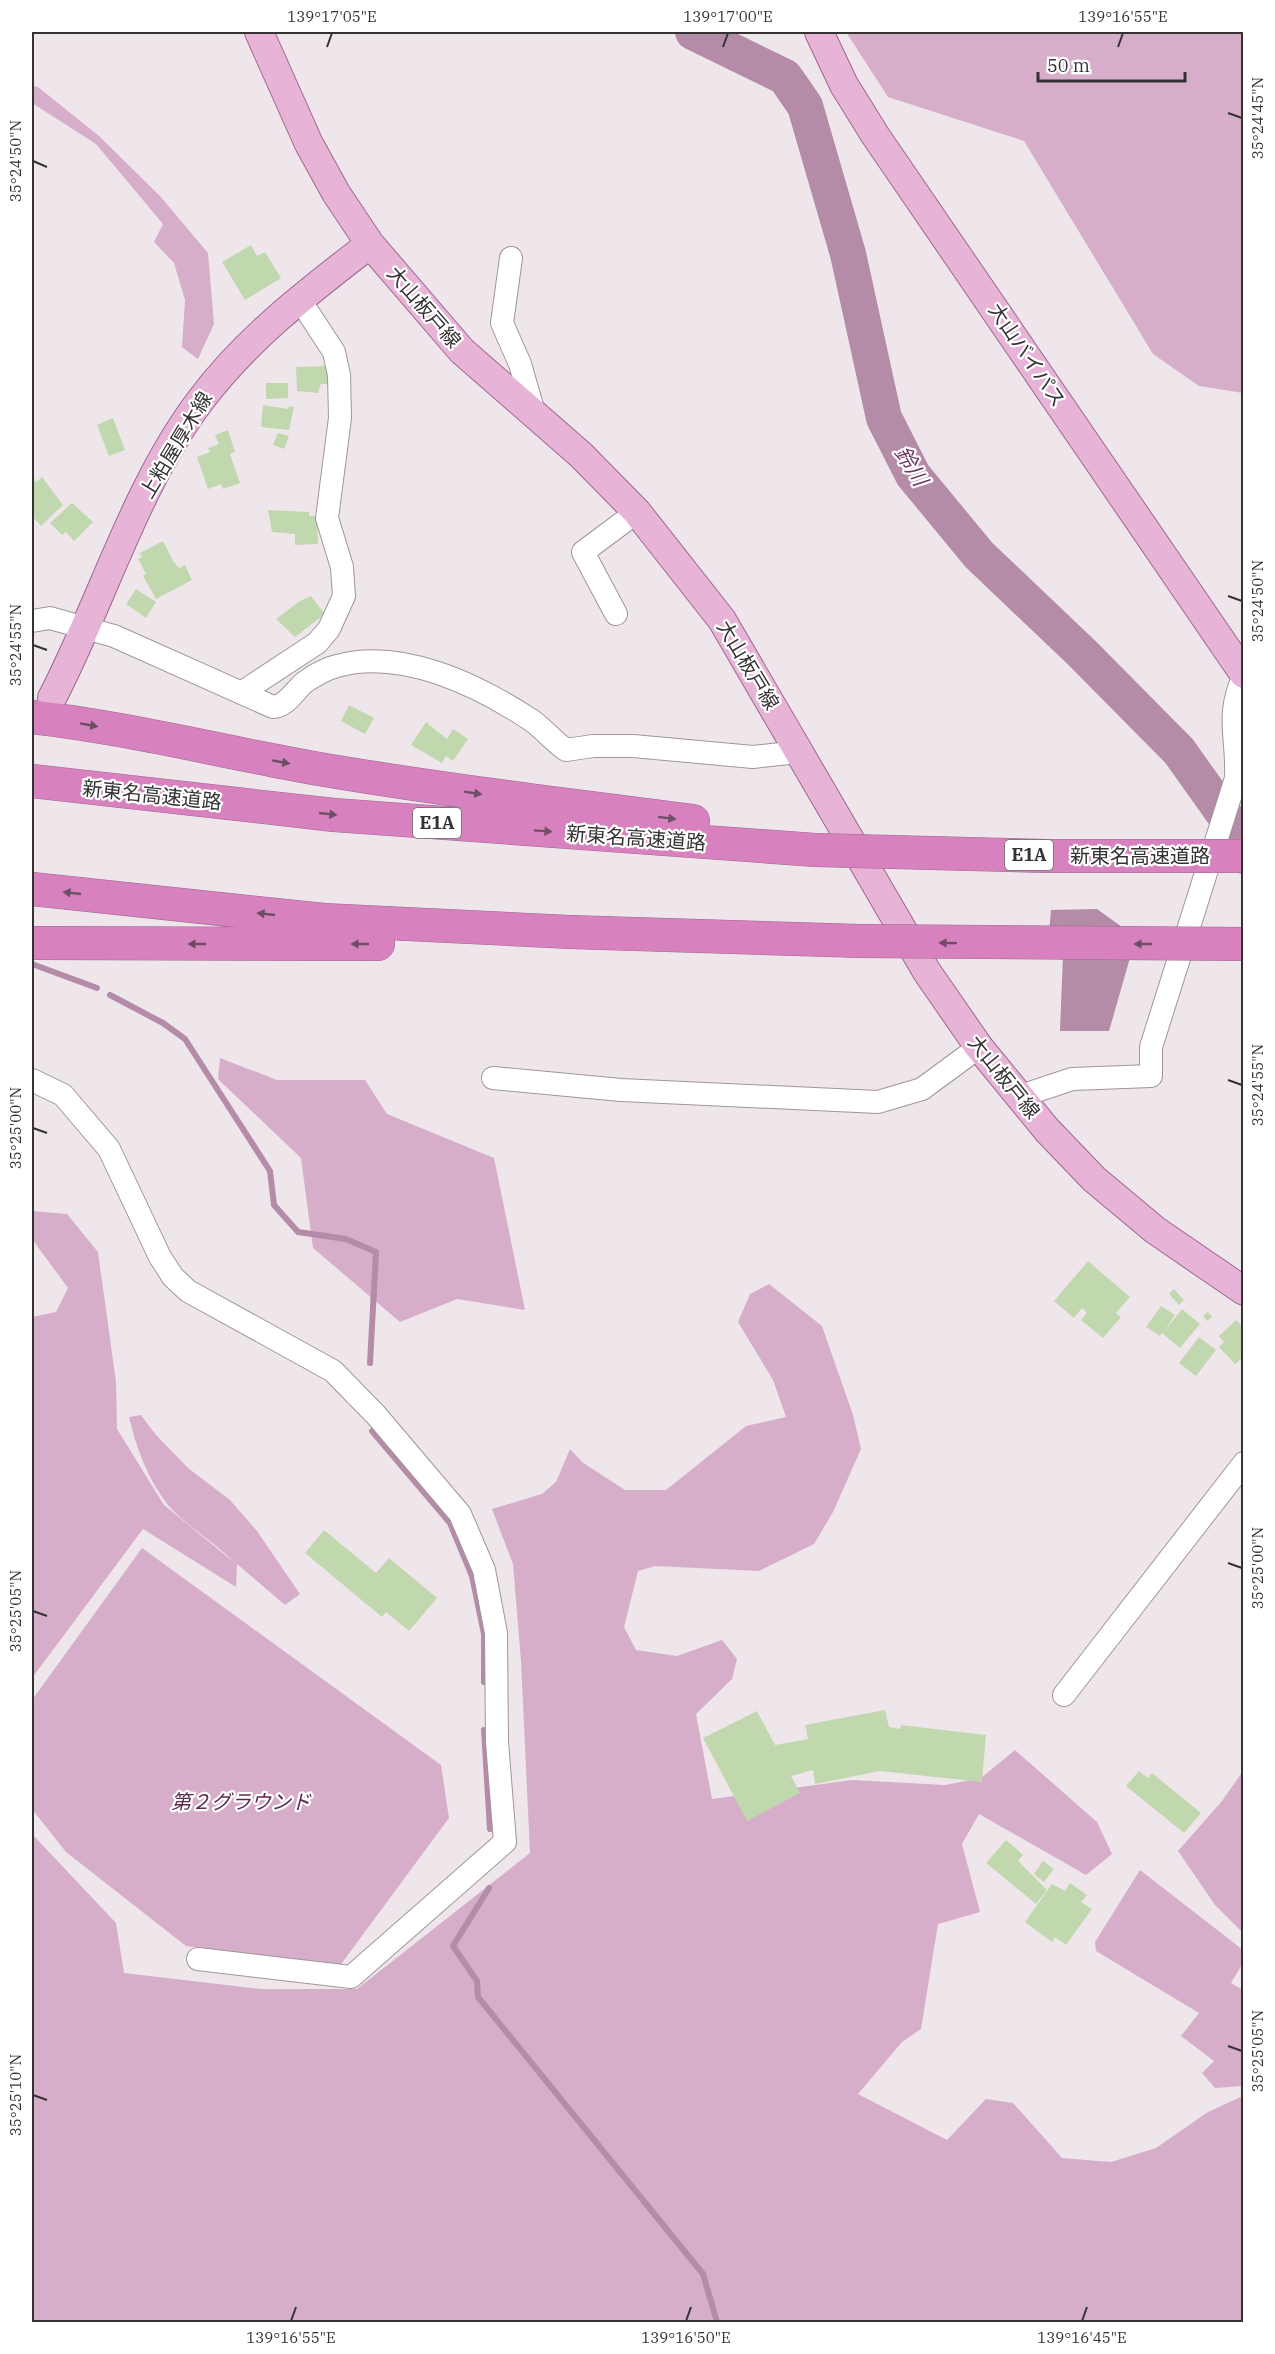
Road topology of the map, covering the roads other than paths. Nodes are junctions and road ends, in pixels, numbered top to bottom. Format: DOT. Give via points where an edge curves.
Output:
graph roads {
  1 [pos="259,32"];
  2 [pos="819,32"];
  3 [pos="370,244"];
  4 [pos="511,258"];
  5 [pos="300,300"];
  6 [pos="535,416"];
  7 [pos="637,512"];
  8 [pos="616,614"];
  9 [pos="32,621"];
  10 [pos="86,628"];
  11 [pos="1244,675"];
  12 [pos="241,693"];
  13 [pos="42,707"];
  14 [pos="798,752"];
  15 [pos="46,784"];
  16 [pos="811,841"];
  17 [pos="1244,856"];
  18 [pos="32,889"];
  19 [pos="321,932"];
  20 [pos="32,943"];
  21 [pos="1244,944"];
  22 [pos="979,1047"];
  23 [pos="493,1078"];
  24 [pos="32,1080"];
  25 [pos="1018,1097"];
  26 [pos="1244,1291"];
  27 [pos="1244,1463"];
  28 [pos="1064,1695"];
  29 [pos="198,1959"];
  1 -- 3 [label="main road, 大山板戸線" via="309,144"];
  2 -- 11 [label="main road, 大山バイパス" via="844,86 875,135"];
  3 -- 5 [label="main road, 上粕屋厚木線"];
  3 -- 6 [label="main road, 大山板戸線" via="462,351"];
  4 -- 6 [label="street" via="502,323 520,364"];
  5 -- 10 [label="main road, 上粕屋厚木線" via="249,345 199,402 151,481"];
  5 -- 12 [label="street" via="334,352 339,375 340,418 327,518 342,567 344,596 329,629 317,643"];
  6 -- 7 [label="main road, 大山板戸線" via="581,455"];
  7 -- 8 [label="street" via="583,552"];
  7 -- 14 [label="main road, 大山板戸線" via="722,620"];
  9 -- 10 [label="street" via="50,618"];
  10 -- 12 [label="street" via="114,636"];
  10 -- 13 [label="main road, 上粕屋厚木線"];
  11 -- 25 [label="street" via="1232,712 1237,761 1230,795 1151,1047 1151,1076 1072,1079"];
  12 -- 14 [label="street" via="278,707 322,671 353,663 387,663 439,674 479,691 531,720 566,750 633,746 753,757"];
  13 -- 16 [label="highway, one-way" via="126,731 321,769"];
  14 -- 22 [label="main road, 大山板戸線" via="927,972"];
  15 -- 16 [label="highway, 新東名高速道路 / E1A, one-way" via="346,816"];
  16 -- 17 [label="highway, 新東名高速道路 / E1A, bridge" via="1046,856"];
  19 -- 18 [label="highway, one-way"];
  19 -- 20 [label="highway, one-way"];
  21 -- 19 [label="highway, one-way, bridge" via="860,941 570,932"];
  22 -- 23 [label="street" via="922,1089 878,1102 621,1090"];
  22 -- 25 [label="main road, 大山板戸線"];
  24 -- 29 [label="street" via="63,1095 109,1149 173,1277 188,1292 333,1371 460,1514 484,1570 496,1633 497,1742 505,1842 351,1977"];
  25 -- 26 [label="main road, 大山板戸線" via="1117,1200"];
  27 -- 28 [label="street"];
}
